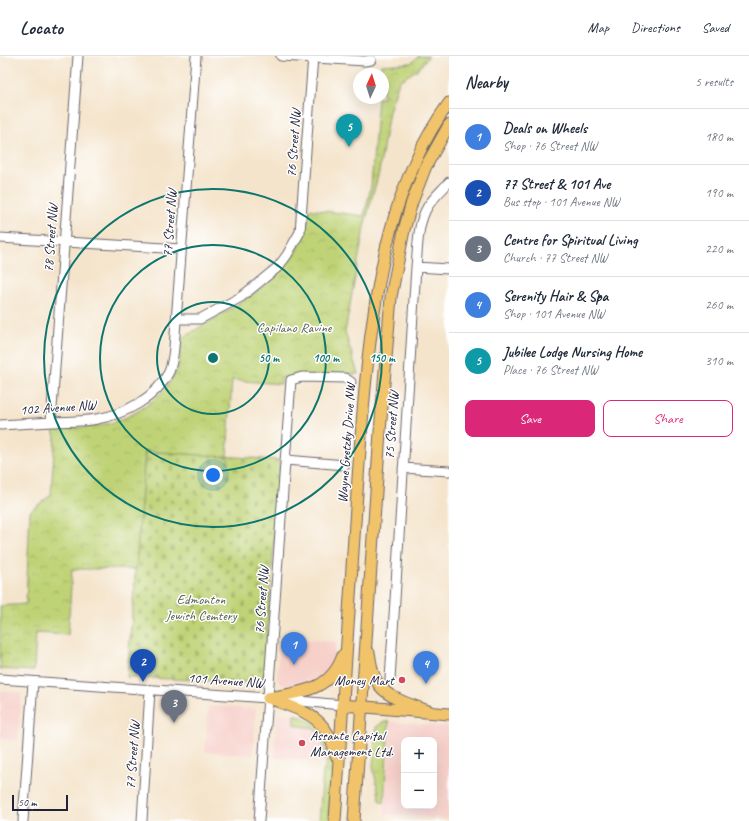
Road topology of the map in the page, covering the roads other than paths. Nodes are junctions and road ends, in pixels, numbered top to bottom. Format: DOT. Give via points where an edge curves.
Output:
graph roads {
  1 [pos="78,56"];
  2 [pos="196,56"];
  3 [pos="281,56"];
  4 [pos="313,57"];
  5 [pos="371,60"];
  6 [pos="449,103"];
  7 [pos="449,125"];
  8 [pos="449,182"];
  9 [pos="0,238"];
  10 [pos="63,242"];
  11 [pos="181,249"];
  12 [pos="416,267"];
  13 [pos="449,269"];
  14 [pos="177,319"];
  15 [pos="351,382"];
  16 [pos="157,388"];
  17 [pos="51,422"];
  18 [pos="0,425"];
  19 [pos="286,460"];
  20 [pos="345,465"];
  21 [pos="403,468"];
  22 [pos="449,472"];
  23 [pos="366,638"];
  24 [pos="347,639"];
  25 [pos="390,678"];
  26 [pos="0,679"];
  27 [pos="33,682"];
  28 [pos="150,690"];
  29 [pos="268,698"];
  30 [pos="342,705"];
  31 [pos="361,707"];
  32 [pos="431,712"];
  33 [pos="449,714"];
  34 [pos="338,767"];
  35 [pos="23,821"];
  36 [pos="142,821"];
  37 [pos="259,821"];
  38 [pos="335,821"];
  39 [pos="354,821"];
  1 -- 10 [label="street, 78 Street NW"];
  2 -- 11 [label="street, 77 Street NW"];
  3 -- 4 [label="street"];
  4 -- 5 [label="street"];
  4 -- 14 [label="street, 76 Street NW" via="300,232 278,268 241,297 200,319"];
  6 -- 24 [label="main road, Wayne Gretzky Drive NW" via="422,148 402,194 391,227 378,290 364,401"];
  7 -- 23 [label="main road" via="426,166 412,202 393,284"];
  8 -- 12 [label="street, 75 Street NW" via="429,205 423,218"];
  9 -- 10 [label="street"];
  10 -- 11 [label="street"];
  10 -- 17 [label="street, 78 Street NW"];
  11 -- 14 [label="street, 77 Street NW"];
  12 -- 13 [label="street"];
  12 -- 21 [label="street, 75 Street NW"];
  14 -- 16 [label="street, 77 Street NW" via="172,365"];
  15 -- 19 [label="street, 76 Street NW" via="345,378 291,380"];
  16 -- 17 [label="street, 102 Avenue NW" via="139,403 108,417 87,421"];
  17 -- 18 [label="street, 102 Avenue NW"];
  19 -- 20 [label="street"];
  19 -- 29 [label="street, 76 Street NW"];
  21 -- 22 [label="street"];
  21 -- 25 [label="street, 75 Street NW"];
  23 -- 31 [label="main road"];
  23 -- 32 [label="main road" via="373,673 383,690 400,700"];
  24 -- 29 [label="main road" via="340,663 328,679 314,688"];
  24 -- 30 [label="main road, Wayne Gretzky Drive NW"];
  26 -- 27 [label="street, 101 Avenue NW"];
  27 -- 28 [label="street, 101 Avenue NW"];
  27 -- 35 [label="street"];
  28 -- 29 [label="street, 101 Avenue NW"];
  28 -- 36 [label="street, 77 Street NW"];
  29 -- 30 [label="street, 101 Avenue NW"];
  29 -- 34 [label="main road" via="317,719 333,743"];
  29 -- 37 [label="street, 76 Street NW"];
  30 -- 31 [label="main road, 101 Avenue NW"];
  30 -- 34 [label="main road"];
  31 -- 32 [label="main road, 101 Avenue NW"];
  31 -- 39 [label="main road"];
  32 -- 33 [label="main road, 101 Avenue NW"];
  34 -- 38 [label="main road"];
}
